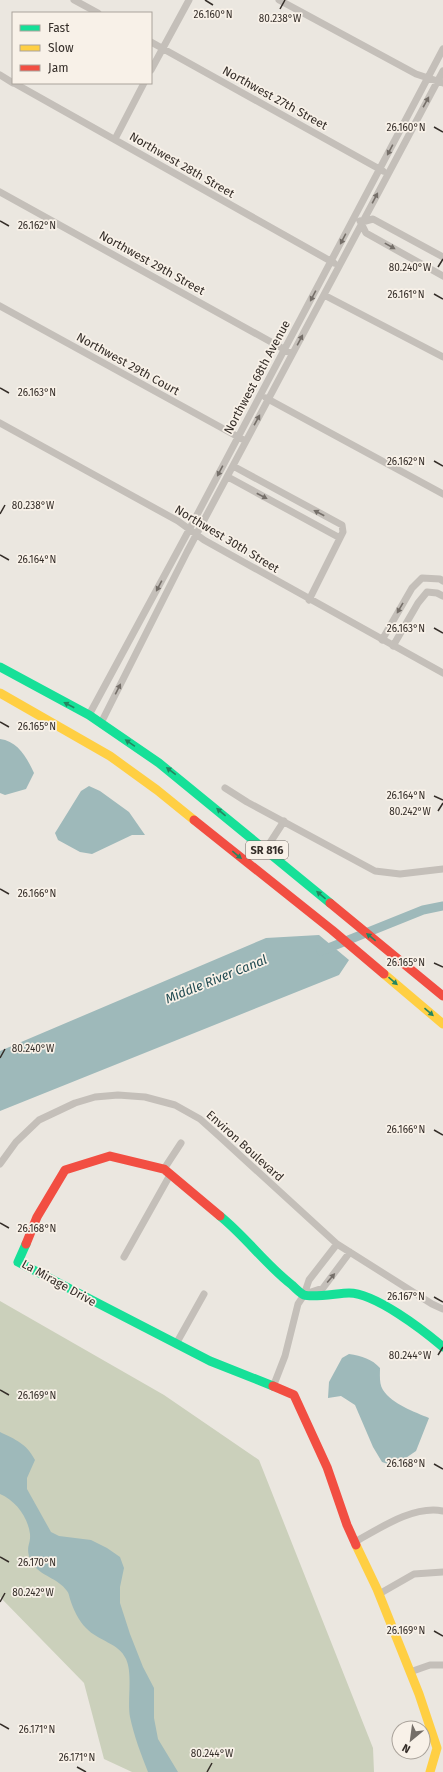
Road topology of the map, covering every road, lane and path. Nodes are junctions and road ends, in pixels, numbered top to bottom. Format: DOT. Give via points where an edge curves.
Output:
graph roads {
  1 [pos="74,0"];
  2 [pos="188,0"];
  3 [pos="280,0"];
  4 [pos="96,12"];
  5 [pos="152,43"];
  6 [pos="162,48"];
  7 [pos="443,49"];
  8 [pos="152,68"];
  9 [pos="443,71"];
  10 [pos="0,75"];
  11 [pos="428,78"];
  12 [pos="12,82"];
  13 [pos="440,83"];
  14 [pos="15,84"];
  15 [pos="143,84"];
  16 [pos="115,139"];
  17 [pos="379,169"];
  18 [pos="388,173"];
  19 [pos="0,192"];
  20 [pos="354,217"];
  21 [pos="362,222"];
  22 [pos="443,257"];
  23 [pos="331,262"];
  24 [pos="340,266"];
  25 [pos="443,276"];
  26 [pos="324,295"];
  27 [pos="0,306"];
  28 [pos="284,350"];
  29 [pos="293,354"];
  30 [pos="443,357"];
  31 [pos="260,395"];
  32 [pos="269,400"];
  33 [pos="0,423"];
  34 [pos="238,437"];
  35 [pos="246,441"];
  36 [pos="234,466"];
  37 [pos="228,477"];
  38 [pos="443,494"];
  39 [pos="189,530"];
  40 [pos="196,536"];
  41 [pos="340,538"];
  42 [pos="443,581"];
  43 [pos="443,596"];
  44 [pos="309,600"];
  45 [pos="382,640"];
  46 [pos="393,646"];
  47 [pos="0,667"];
  48 [pos="443,673"];
  49 [pos="0,693"];
  50 [pos="89,715"];
  51 [pos="101,723"];
  52 [pos="225,788"];
  53 [pos="284,821"];
  54 [pos="266,849"];
  55 [pos="443,869"];
  56 [pos="443,996"];
  57 [pos="443,1024"];
  58 [pos="181,1143"];
  59 [pos="0,1164"];
  60 [pos="167,1172"];
  61 [pos="337,1244"];
  62 [pos="350,1252"];
  63 [pos="124,1257"];
  64 [pos="204,1294"];
  65 [pos="304,1295"];
  66 [pos="443,1309"];
  67 [pos="176,1344"];
  68 [pos="443,1347"];
  69 [pos="273,1387"];
  70 [pos="443,1511"];
  71 [pos="355,1542"];
  72 [pos="443,1572"];
  73 [pos="379,1594"];
  74 [pos="443,1665"];
  75 [pos="410,1672"];
  76 [pos="430,1772"];
  1 -- 4 [label="street"];
  2 -- 6 [label="street"];
  3 -- 11 [label="street" via="416,74"];
  5 -- 6 [label="street, Northwest 27th Street"];
  6 -- 8 [label="street"];
  6 -- 17 [label="street, Northwest 27th Street"];
  7 -- 11 [label="street, Northwest 68th Avenue"];
  9 -- 13 [label="street, Northwest 68th Avenue"];
  10 -- 12 [label="street, Northwest 28th Street"];
  11 -- 13 [label="street"];
  11 -- 17 [label="street, Northwest 68th Avenue, one-way"];
  18 -- 13 [label="street, Northwest 68th Avenue, one-way"];
  14 -- 16 [label="street, Northwest 28th Street"];
  15 -- 16 [label="street"];
  16 -- 23 [label="street, Northwest 28th Street"];
  17 -- 18 [label="street, Northwest 27th Street"];
  17 -- 20 [label="street, Northwest 68th Avenue"];
  21 -- 18 [label="street, Northwest 68th Avenue, one-way"];
  19 -- 28 [label="street, Northwest 29th Street"];
  20 -- 21 [label="street"];
  20 -- 23 [label="street, Northwest 68th Avenue, one-way"];
  21 -- 22 [label="street" via="373,219"];
  21 -- 24 [label="street, Northwest 68th Avenue"];
  21 -- 25 [label="street, one-way" via="366,233"];
  23 -- 24 [label="street, Northwest 28th Street"];
  23 -- 28 [label="street, Northwest 68th Avenue, one-way"];
  24 -- 26 [label="street, Northwest 68th Avenue"];
  29 -- 26 [label="street, Northwest 68th Avenue, one-way"];
  26 -- 30 [label="street"];
  27 -- 34 [label="street, Northwest 29th Court"];
  28 -- 29 [label="street, Northwest 29th Street"];
  28 -- 31 [label="street, Northwest 68th Avenue"];
  29 -- 32 [label="street, Northwest 68th Avenue"];
  31 -- 32 [label="street"];
  31 -- 34 [label="street, Northwest 68th Avenue"];
  35 -- 32 [label="street, Northwest 68th Avenue, one-way"];
  32 -- 38 [label="street"];
  33 -- 39 [label="street, Northwest 30th Street"];
  34 -- 35 [label="street, Northwest 29th Court"];
  34 -- 39 [label="street, Northwest 68th Avenue, one-way"];
  35 -- 36 [label="street, Northwest 68th Avenue"];
  36 -- 37 [label="street, Northwest 68th Avenue"];
  41 -- 36 [label="street, one-way" via="343,532 342,525"];
  37 -- 40 [label="street, Northwest 68th Avenue"];
  37 -- 41 [label="street, one-way"];
  39 -- 40 [label="street, Northwest 30th Street"];
  39 -- 50 [label="street, Northwest 68th Avenue, one-way"];
  40 -- 44 [label="street, Northwest 30th Street"];
  51 -- 40 [label="street, Northwest 68th Avenue, one-way"];
  41 -- 44 [label="street"];
  42 -- 45 [label="street, one-way" via="422,578 412,588"];
  43 -- 46 [label="street" via="427,592"];
  44 -- 45 [label="street, Northwest 30th Street"];
  45 -- 46 [label="street, Northwest 30th Street"];
  46 -- 48 [label="street, Northwest 30th Street"];
  50 -- 47 [label="street, SR 816, one-way"];
  49 -- 57 [label="street, SR 816, one-way" via="135,773 332,930"];
  50 -- 51 [label="street, SR 816"];
  54 -- 51 [label="street, SR 816, one-way" via="178,777"];
  52 -- 53 [label="street"];
  53 -- 54 [label="street"];
  53 -- 55 [label="street" via="375,871 400,874"];
  56 -- 54 [label="street, SR 816, one-way"];
  58 -- 60 [label="street"];
  59 -- 61 [label="street, Environ Boulevard" via="16,1142 39,1120 75,1103 95,1097 118,1095 145,1097 175,1105 200,1119"];
  60 -- 63 [label="street"];
  60 -- 65 [label="street, La Mirage Drive" via="237,1230 280,1276"];
  60 -- 67 [label="street, La Mirage Drive" via="110,1156 65,1170 37,1217 18,1262"];
  61 -- 62 [label="street, Environ Boulevard"];
  61 -- 65 [label="street" via="310,1280"];
  65 -- 62 [label="street, one-way" via="323,1288"];
  62 -- 66 [label="street, Environ Boulevard"];
  64 -- 67 [label="street"];
  65 -- 68 [label="street" via="350,1293 370,1297 425,1332"];
  65 -- 69 [label="street" via="298,1304 285,1356"];
  67 -- 69 [label="street, La Mirage Drive"];
  69 -- 71 [label="street, La Mirage Drive" via="294,1395 327,1467"];
  70 -- 71 [label="street" via="420,1511 391,1522"];
  71 -- 73 [label="street, La Mirage Drive"];
  72 -- 73 [label="street" via="414,1574"];
  73 -- 75 [label="street, La Mirage Drive"];
  74 -- 75 [label="street" via="430,1665"];
  75 -- 76 [label="street, La Mirage Drive" via="437,1748"];
}
